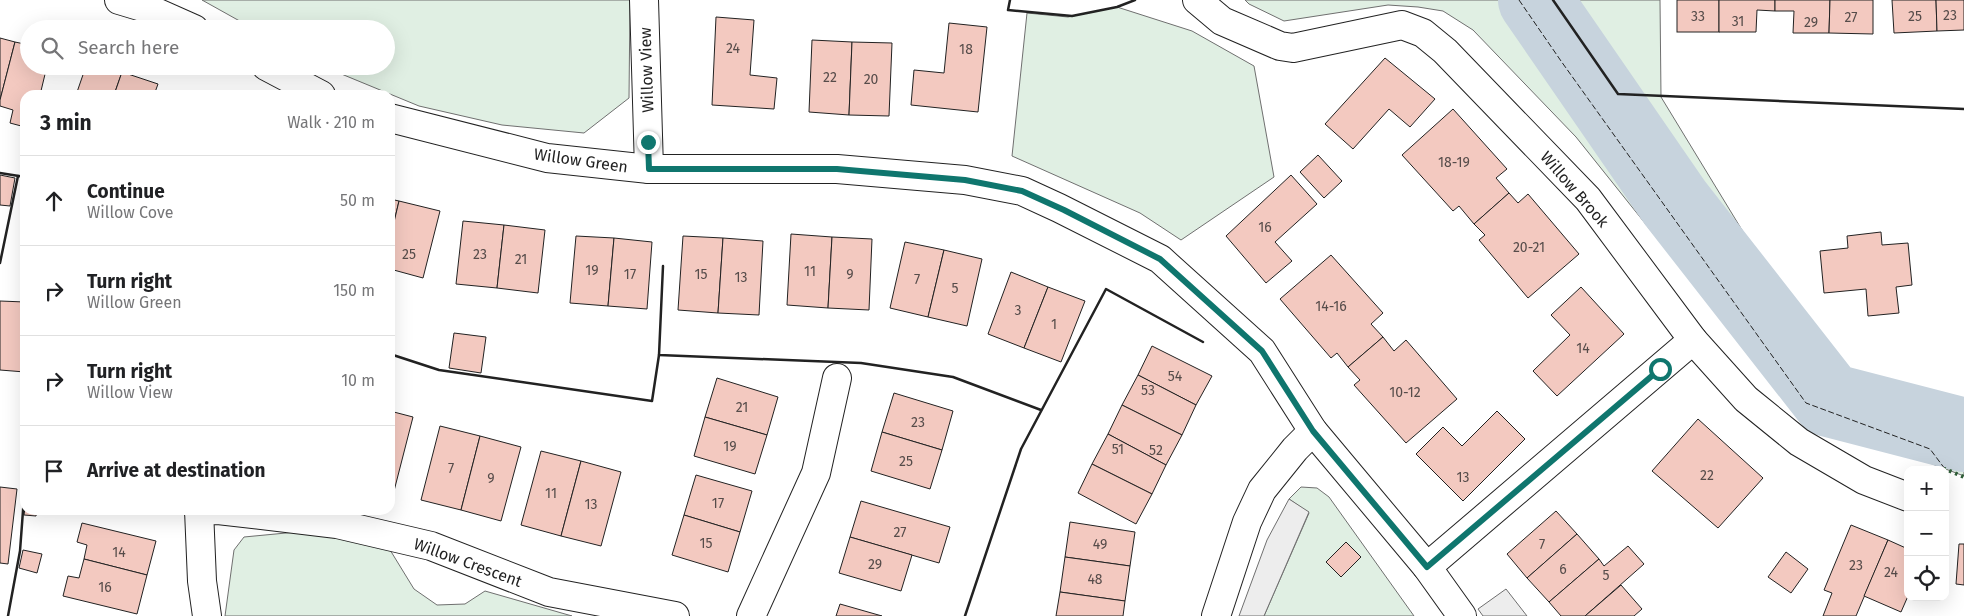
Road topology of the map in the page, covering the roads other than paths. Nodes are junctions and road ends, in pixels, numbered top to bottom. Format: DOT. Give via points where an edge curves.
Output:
graph roads {
  1 [pos="119,0"];
  2 [pos="644,0"];
  3 [pos="1197,0"];
  4 [pos="174,20"];
  5 [pos="283,75"];
  6 [pos="312,90"];
  7 [pos="395,119"];
  8 [pos="649,169"];
  9 [pos="1693,340"];
  10 [pos="837,378"];
  11 [pos="1313,431"];
  12 [pos="1904,495"];
  13 [pos="199,515"];
  14 [pos="260,515"];
  15 [pos="1427,567"];
  16 [pos="207,616"];
  17 [pos="675,616"];
  18 [pos="751,616"];
  19 [pos="1216,616"];
  20 [pos="1462,616"];
  1 -- 4 [label="street"];
  2 -- 8 [label="street, Willow View"];
  3 -- 9 [label="street, Willow Brook" via="1222,21 1280,46 1293,48 1402,25 1423,33 1445,51 1588,199"];
  5 -- 6 [label="street"];
  7 -- 8 [label="street, Willow Green" via="547,158"];
  8 -- 11 [label="street, Willow Green" via="837,169 965,180 1022,191 1160,259 1262,351"];
  9 -- 12 [label="street, Willow Brook" via="1746,399 1799,442 1864,480"];
  9 -- 15 [label="street"];
  10 -- 18 [label="street" via="816,473"];
  11 -- 15 [label="street, Willow Green"];
  11 -- 19 [label="street" via="1262,490 1247,522"];
  13 -- 16 [label="street, Willow Crescent"];
  14 -- 17 [label="street, Willow Crescent" via="337,524 431,546 549,592"];
  15 -- 20 [label="street, Willow Green"];
}
